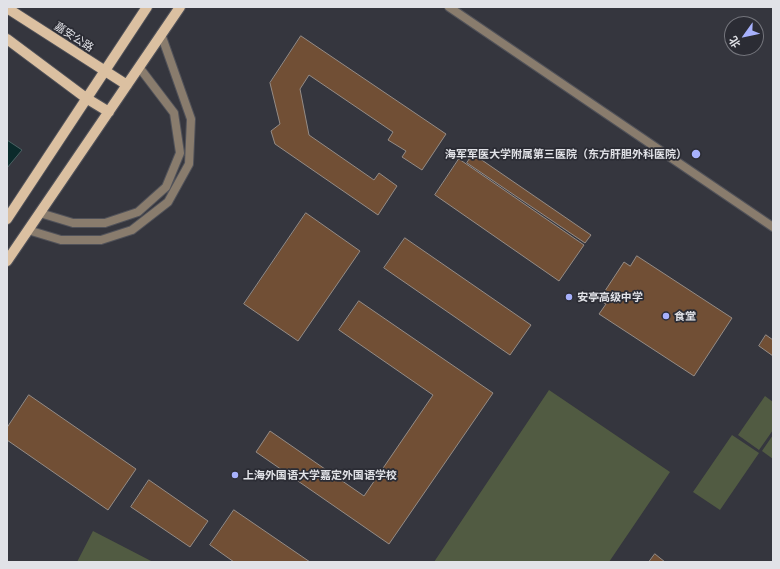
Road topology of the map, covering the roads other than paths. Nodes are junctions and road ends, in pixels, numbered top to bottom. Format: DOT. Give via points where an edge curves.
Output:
graph roads {
  1 [pos="147,7"];
  2 [pos="180,7"];
  3 [pos="449,7"];
  4 [pos="7,8"];
  5 [pos="161,34"];
  6 [pos="7,39"];
  7 [pos="139,67"];
  8 [pos="104,70"];
  9 [pos="127,85"];
  10 [pos="86,98"];
  11 [pos="109,112"];
  12 [pos="40,213"];
  13 [pos="7,220"];
  14 [pos="773,227"];
  15 [pos="28,230"];
  16 [pos="7,261"];
  1 -- 8 [label="main road"];
  2 -- 5 [label="main road"];
  3 -- 14 [label="street"];
  4 -- 8 [label="main road, 嘉安公路"];
  5 -- 7 [label="main road"];
  5 -- 15 [label="street" via="191,119 189,164 168,202 132,230 101,240 61,240"];
  6 -- 10 [label="main road"];
  7 -- 9 [label="main road"];
  7 -- 12 [label="street" via="174,113 180,153 166,187 138,212 105,223 73,223"];
  8 -- 9 [label="main road, 嘉安公路"];
  8 -- 10 [label="main road"];
  9 -- 11 [label="main road"];
  10 -- 11 [label="main road"];
  10 -- 13 [label="main road"];
  11 -- 12 [label="main road"];
  12 -- 15 [label="main road"];
  15 -- 16 [label="main road"];
}
